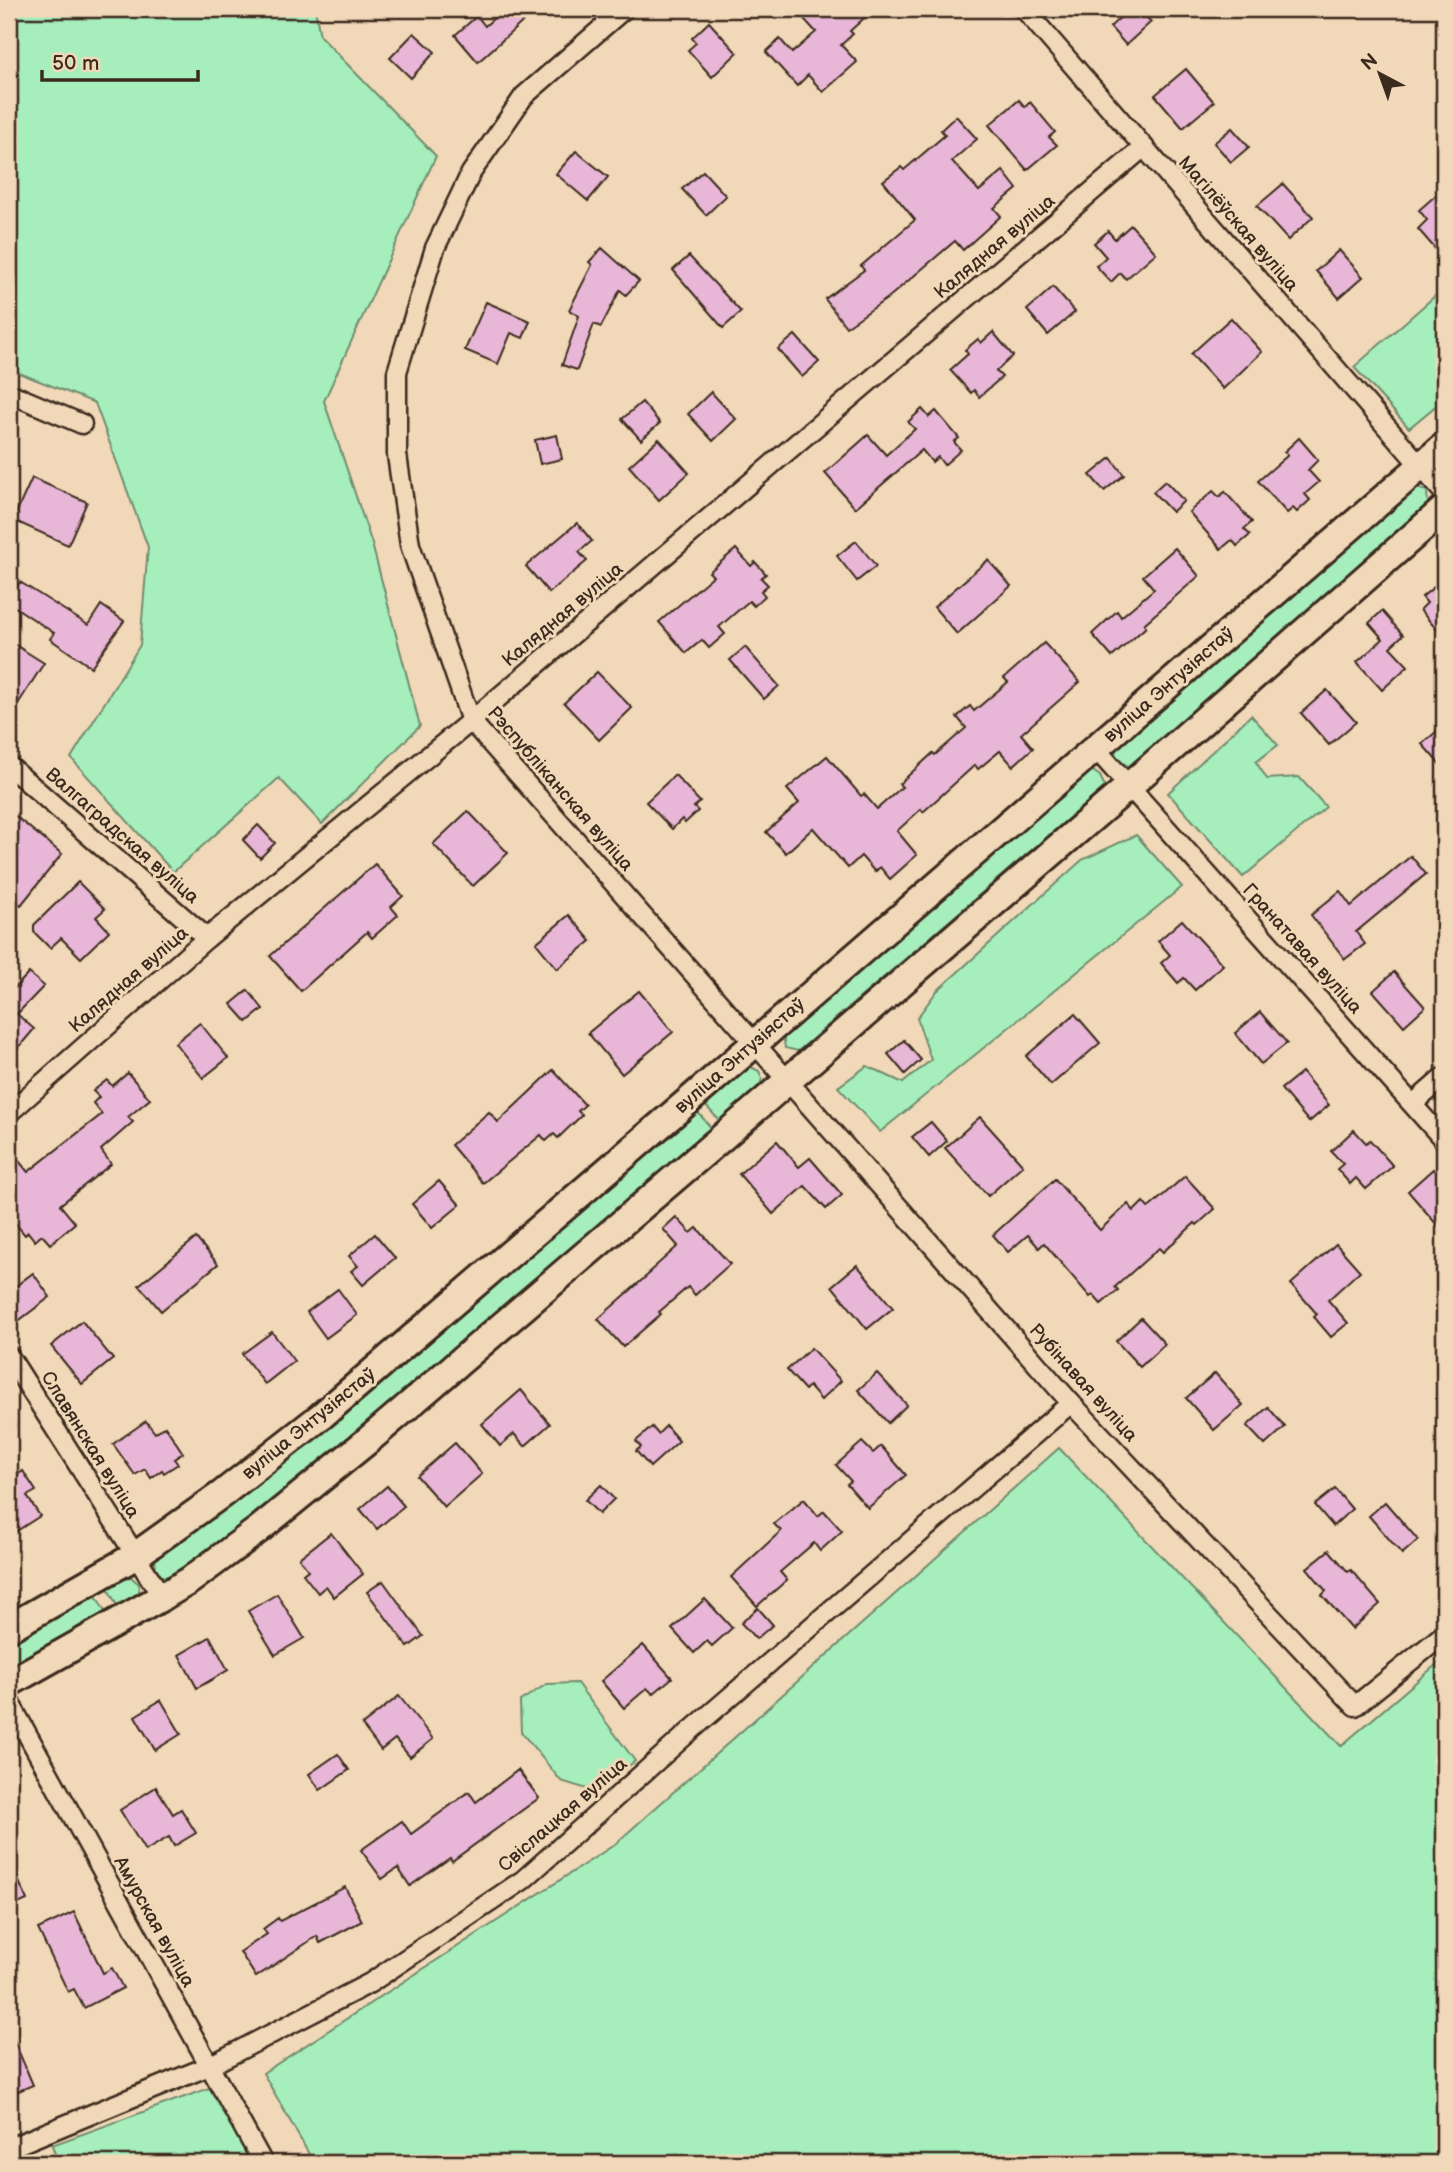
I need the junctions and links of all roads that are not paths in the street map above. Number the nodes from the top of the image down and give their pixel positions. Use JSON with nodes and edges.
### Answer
{"nodes":[{"id":1,"x":624,"y":9,"type":"edge"},
{"id":2,"x":1024,"y":9,"type":"edge"},
{"id":3,"x":1144,"y":147,"type":"junction"},
{"id":4,"x":9,"y":393,"type":"edge"},
{"id":5,"x":82,"y":424,"type":"dead end"},
{"id":6,"x":1444,"y":446,"type":"edge"},
{"id":7,"x":1421,"y":466,"type":"junction"},
{"id":8,"x":1444,"y":493,"type":"edge"},
{"id":9,"x":1444,"y":509,"type":"edge"},
{"id":10,"x":471,"y":721,"type":"junction"},
{"id":11,"x":1095,"y":748,"type":"junction"},
{"id":12,"x":9,"y":766,"type":"edge"},
{"id":13,"x":1128,"y":787,"type":"junction"},
{"id":14,"x":208,"y":939,"type":"junction"},
{"id":15,"x":755,"y":1044,"type":"junction"},
{"id":16,"x":1444,"y":1077,"type":"edge"},
{"id":17,"x":787,"y":1081,"type":"junction"},
{"id":18,"x":1412,"y":1104,"type":"junction"},
{"id":19,"x":9,"y":1113,"type":"edge"},
{"id":20,"x":1444,"y":1140,"type":"edge"},
{"id":21,"x":9,"y":1356,"type":"edge"},
{"id":22,"x":1071,"y":1403,"type":"junction"},
{"id":23,"x":135,"y":1556,"type":"junction"},
{"id":24,"x":162,"y":1597,"type":"junction"},
{"id":25,"x":9,"y":1628,"type":"edge"},
{"id":26,"x":1444,"y":1634,"type":"edge"},
{"id":27,"x":9,"y":1683,"type":"edge"},
{"id":28,"x":9,"y":1701,"type":"edge"},
{"id":29,"x":209,"y":2066,"type":"junction"},
{"id":30,"x":9,"y":2148,"type":"edge"},
{"id":31,"x":263,"y":2163,"type":"edge"}],
"edges":[{"from":1,"to":10,"type":"street","name":"Рэспубліканская вуліца"},
{"from":2,"to":3,"type":"street","name":"Магілёўская вуліца"},
{"from":3,"to":7,"type":"street","name":"Магілёўская вуліца"},
{"from":3,"to":10,"type":"street","name":"Калядная вуліца"},
{"from":4,"to":5,"type":"street"},
{"from":6,"to":7,"type":"street","name":"вуліца Энтузіястаў"},
{"from":7,"to":8,"type":"street","name":"Магілёўская вуліца"},
{"from":7,"to":11,"type":"street","name":"вуліца Энтузіястаў"},
{"from":9,"to":13,"type":"street"},
{"from":10,"to":14,"type":"street","name":"Калядная вуліца"},
{"from":10,"to":15,"type":"street","name":"Рэспубліканская вуліца"},
{"from":11,"to":13,"type":"street","name":"Гранатавая вуліца"},
{"from":11,"to":15,"type":"street","name":"вуліца Энтузіястаў"},
{"from":12,"to":14,"type":"street","name":"Валгаградская вуліца"},
{"from":13,"to":17,"type":"street"},
{"from":13,"to":18,"type":"street","name":"Гранатавая вуліца"},
{"from":14,"to":19,"type":"street","name":"Калядная вуліца"},
{"from":15,"to":17,"type":"street","name":"Рэспубліканская вуліца"},
{"from":15,"to":23,"type":"street","name":"вуліца Энтузіястаў"},
{"from":16,"to":18,"type":"street"},
{"from":17,"to":22,"type":"street","name":"Рубінавая вуліца"},
{"from":17,"to":24,"type":"street"},
{"from":18,"to":20,"type":"street","name":"Гранатавая вуліца"},
{"from":21,"to":23,"type":"street","name":"Славянская вуліца"},
{"from":22,"to":26,"type":"street","name":"Рубінавая вуліца"},
{"from":22,"to":29,"type":"street","name":"Свіслацкая вуліца"},
{"from":23,"to":24,"type":"street","name":"Славянская вуліца"},
{"from":23,"to":25,"type":"street","name":"вуліца Энтузіястаў"},
{"from":24,"to":27,"type":"street"},
{"from":28,"to":29,"type":"street","name":"Амурская вуліца"},
{"from":29,"to":30,"type":"street","name":"Свіслацкая вуліца"},
{"from":29,"to":31,"type":"street","name":"Амурская вуліца"}]}
